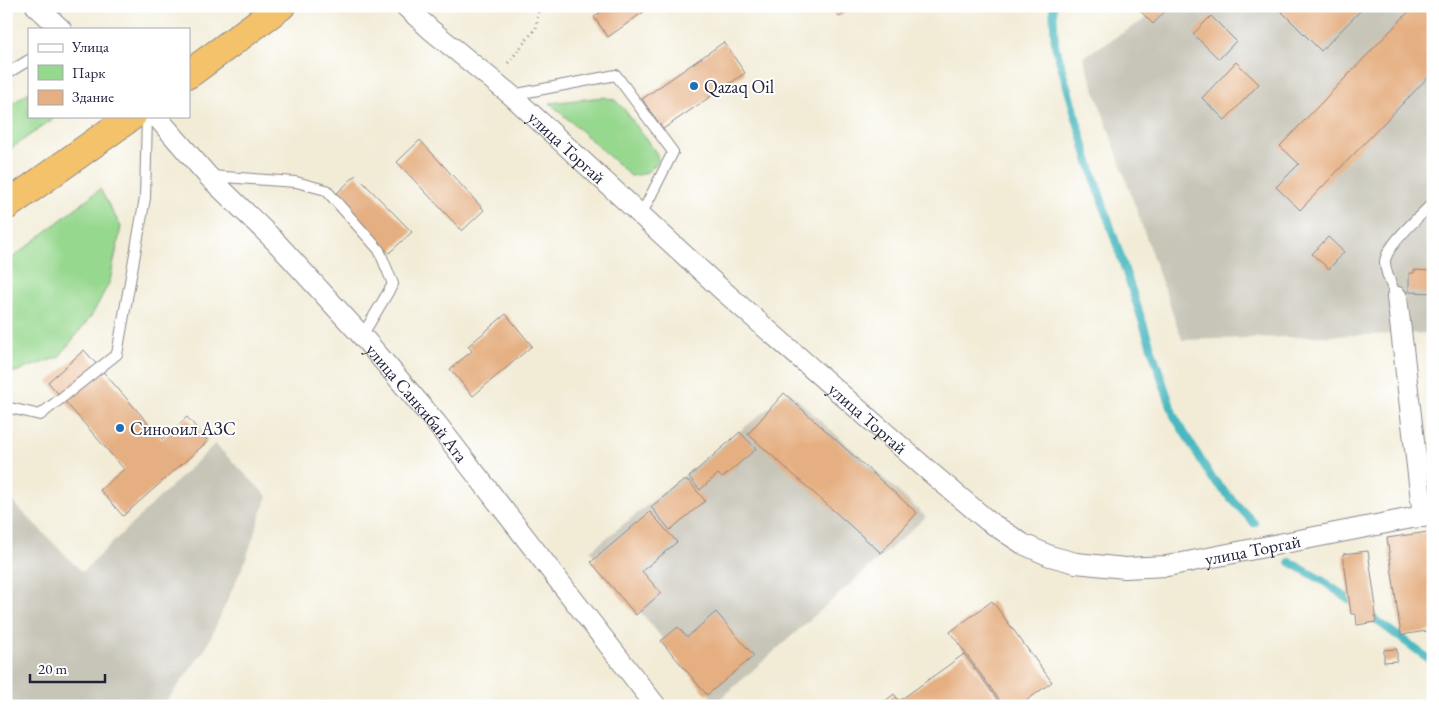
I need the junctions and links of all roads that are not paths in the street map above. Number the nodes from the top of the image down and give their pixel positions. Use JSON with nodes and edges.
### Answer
{"nodes":[{"id":1,"x":36,"y":6,"type":"edge"},
{"id":2,"x":281,"y":6,"type":"edge"},
{"id":3,"x":406,"y":6,"type":"edge"},
{"id":4,"x":60,"y":28,"type":"edge"},
{"id":5,"x":28,"y":61,"type":"edge"},
{"id":6,"x":190,"y":73,"type":"edge"},
{"id":7,"x":6,"y":74,"type":"edge"},
{"id":8,"x":511,"y":96,"type":"junction"},
{"id":9,"x":129,"y":118,"type":"edge"},
{"id":10,"x":147,"y":118,"type":"edge"},
{"id":11,"x":158,"y":118,"type":"edge"},
{"id":12,"x":208,"y":176,"type":"junction"},
{"id":13,"x":1433,"y":203,"type":"edge"},
{"id":14,"x":6,"y":206,"type":"edge"},
{"id":15,"x":641,"y":215,"type":"junction"},
{"id":16,"x":1397,"y":297,"type":"joint"},
{"id":17,"x":362,"y":336,"type":"junction"},
{"id":18,"x":6,"y":407,"type":"edge"},
{"id":19,"x":1428,"y":516,"type":"edge"},
{"id":20,"x":656,"y":706,"type":"edge"}],
"edges":[{"from":1,"to":4,"type":"street"},
{"from":2,"to":6,"type":"highway"},
{"from":3,"to":8,"type":"street","name":"улица Торгай"},
{"from":5,"to":7,"type":"lane"},
{"from":8,"to":15,"type":"street","name":"улица Торгай"},
{"from":8,"to":15,"type":"lane"},
{"from":9,"to":14,"type":"highway"},
{"from":10,"to":18,"type":"lane"},
{"from":11,"to":12,"type":"street","name":"улица Санкибай Ата"},
{"from":12,"to":17,"type":"street","name":"улица Санкибай Ата"},
{"from":12,"to":17,"type":"lane"},
{"from":13,"to":16,"type":"lane"},
{"from":15,"to":19,"type":"street","name":"улица Торгай"},
{"from":16,"to":19,"type":"street"},
{"from":17,"to":20,"type":"street","name":"улица Санкибай Ата"}]}
